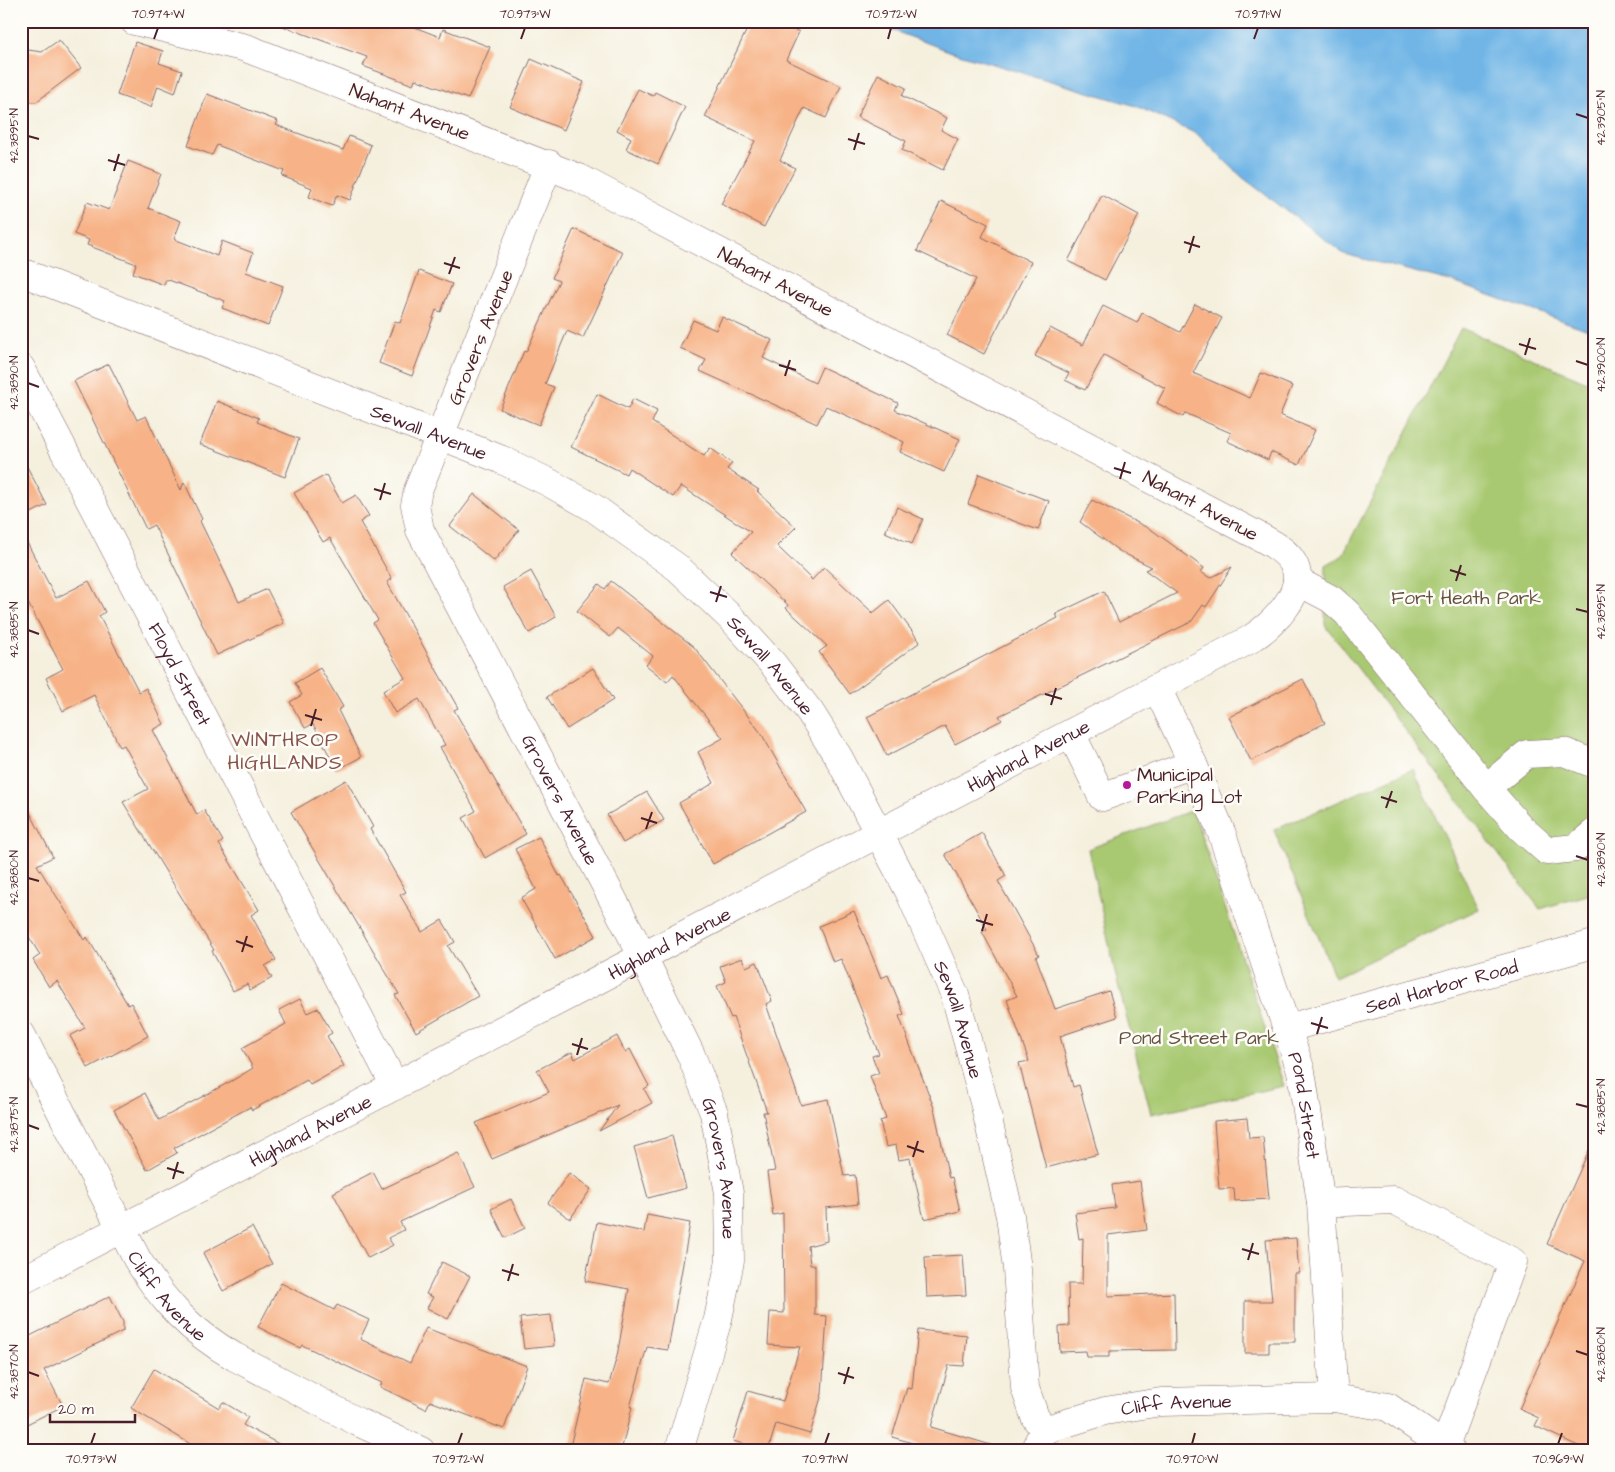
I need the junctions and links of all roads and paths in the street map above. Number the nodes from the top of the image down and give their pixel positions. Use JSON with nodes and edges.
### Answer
{"nodes":[{"id":1,"x":134,"y":21,"type":"edge"},
{"id":2,"x":549,"y":164,"type":"junction"},
{"id":3,"x":21,"y":272,"type":"edge"},
{"id":4,"x":21,"y":368,"type":"edge"},
{"id":5,"x":440,"y":436,"type":"junction"},
{"id":6,"x":1297,"y":581,"type":"junction"},
{"id":7,"x":1157,"y":688,"type":"junction"},
{"id":8,"x":1070,"y":734,"type":"junction"},
{"id":9,"x":1193,"y":764,"type":"junction"},
{"id":10,"x":1594,"y":764,"type":"edge"},
{"id":11,"x":1486,"y":788,"type":"junction"},
{"id":12,"x":1594,"y":833,"type":"edge"},
{"id":13,"x":879,"y":834,"type":"junction"},
{"id":14,"x":1594,"y":944,"type":"edge"},
{"id":15,"x":642,"y":957,"type":"junction"},
{"id":16,"x":1288,"y":1028,"type":"junction"},
{"id":17,"x":21,"y":1034,"type":"edge"},
{"id":18,"x":395,"y":1086,"type":"junction"},
{"id":19,"x":1321,"y":1203,"type":"junction"},
{"id":20,"x":122,"y":1229,"type":"junction"},
{"id":21,"x":21,"y":1281,"type":"edge"},
{"id":22,"x":1334,"y":1398,"type":"junction"},
{"id":23,"x":1039,"y":1441,"type":"edge"},
{"id":24,"x":1448,"y":1448,"type":"edge"},
{"id":25,"x":421,"y":1451,"type":"edge"},
{"id":26,"x":679,"y":1451,"type":"edge"}],
"edges":[{"from":1,"to":2,"type":"street","name":"Nahant Avenue"},
{"from":2,"to":5,"type":"street","name":"Grovers Avenue"},
{"from":2,"to":6,"type":"street","name":"Nahant Avenue"},
{"from":3,"to":5,"type":"street","name":"Sewall Avenue"},
{"from":4,"to":18,"type":"street","name":"Floyd Street"},
{"from":5,"to":13,"type":"street","name":"Sewall Avenue"},
{"from":5,"to":15,"type":"street","name":"Grovers Avenue"},
{"from":6,"to":7,"type":"street","name":"Highland Avenue"},
{"from":6,"to":11,"type":"street"},
{"from":7,"to":8,"type":"street","name":"Highland Avenue"},
{"from":7,"to":9,"type":"street","name":"Pond Street"},
{"from":8,"to":9,"type":"street"},
{"from":8,"to":13,"type":"street","name":"Highland Avenue"},
{"from":9,"to":16,"type":"street","name":"Pond Street"},
{"from":10,"to":11,"type":"street"},
{"from":11,"to":12,"type":"street"},
{"from":13,"to":15,"type":"street","name":"Highland Avenue"},
{"from":13,"to":23,"type":"street","name":"Sewall Avenue"},
{"from":14,"to":16,"type":"street","name":"Seal Harbor Road"},
{"from":15,"to":18,"type":"street","name":"Highland Avenue"},
{"from":15,"to":26,"type":"street","name":"Grovers Avenue"},
{"from":16,"to":19,"type":"street","name":"Pond Street"},
{"from":17,"to":20,"type":"street","name":"Cliff Avenue"},
{"from":18,"to":20,"type":"street","name":"Highland Avenue"},
{"from":19,"to":22,"type":"street","name":"Pond Street"},
{"from":19,"to":24,"type":"street"},
{"from":20,"to":21,"type":"street","name":"Highland Avenue"},
{"from":20,"to":25,"type":"street","name":"Cliff Avenue"},
{"from":22,"to":23,"type":"street","name":"Cliff Avenue"},
{"from":22,"to":24,"type":"street"}]}
